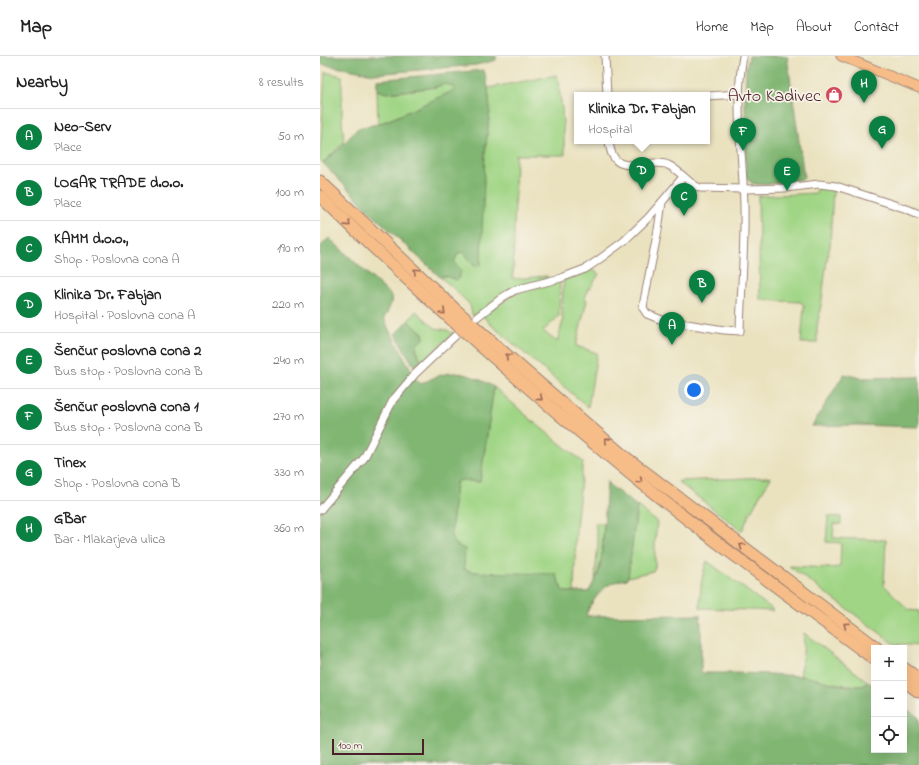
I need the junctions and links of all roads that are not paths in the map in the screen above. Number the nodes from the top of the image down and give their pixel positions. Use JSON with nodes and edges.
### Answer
{"nodes":[{"id":1,"x":605,"y":56,"type":"edge"},
{"id":2,"x":743,"y":56,"type":"edge"},
{"id":3,"x":842,"y":56,"type":"edge"},
{"id":4,"x":919,"y":88,"type":"edge"},
{"id":5,"x":607,"y":92,"type":"edge"},
{"id":6,"x":739,"y":94,"type":"junction"},
{"id":7,"x":710,"y":96,"type":"edge"},
{"id":8,"x":609,"y":144,"type":"edge"},
{"id":9,"x":683,"y":176,"type":"junction"},
{"id":10,"x":320,"y":181,"type":"edge"},
{"id":11,"x":743,"y":189,"type":"junction"},
{"id":12,"x":320,"y":196,"type":"edge"},
{"id":13,"x":662,"y":202,"type":"junction"},
{"id":14,"x":919,"y":214,"type":"edge"},
{"id":15,"x":477,"y":317,"type":"dead end"},
{"id":16,"x":455,"y":336,"type":"dead end"},
{"id":17,"x":320,"y":510,"type":"edge"},
{"id":18,"x":873,"y":645,"type":"edge"},
{"id":19,"x":871,"y":658,"type":"edge"},
{"id":20,"x":907,"y":670,"type":"edge"},
{"id":21,"x":919,"y":678,"type":"edge"},
{"id":22,"x":907,"y":683,"type":"edge"},
{"id":23,"x":919,"y":692,"type":"edge"}],
"edges":[{"from":1,"to":5,"type":"street"},
{"from":2,"to":6,"type":"street"},
{"from":3,"to":4,"type":"main road"},
{"from":6,"to":7,"type":"street"},
{"from":6,"to":11,"type":"street"},
{"from":8,"to":9,"type":"street"},
{"from":9,"to":11,"type":"street"},
{"from":9,"to":13,"type":"street"},
{"from":18,"to":10,"type":"highway","one_way":true},
{"from":11,"to":13,"type":"street"},
{"from":11,"to":14,"type":"street"},
{"from":12,"to":19,"type":"highway","one_way":true},
{"from":13,"to":15,"type":"street"},
{"from":16,"to":17,"type":"street"},
{"from":20,"to":21,"type":"highway"},
{"from":22,"to":23,"type":"highway"}]}
